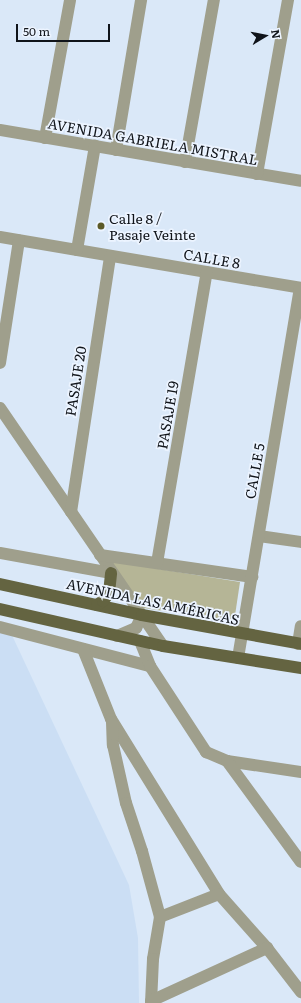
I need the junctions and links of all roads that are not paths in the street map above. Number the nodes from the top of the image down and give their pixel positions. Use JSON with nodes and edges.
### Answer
{"nodes":[{"id":1,"x":70,"y":0,"type":"edge"},
{"id":2,"x":141,"y":0,"type":"edge"},
{"id":3,"x":214,"y":0,"type":"edge"},
{"id":4,"x":288,"y":0,"type":"edge"},
{"id":5,"x":0,"y":130,"type":"edge"},
{"id":6,"x":45,"y":138,"type":"junction"},
{"id":7,"x":96,"y":146,"type":"junction"},
{"id":8,"x":116,"y":150,"type":"junction"},
{"id":9,"x":185,"y":162,"type":"junction"},
{"id":10,"x":257,"y":174,"type":"junction"},
{"id":11,"x":301,"y":181,"type":"edge"},
{"id":12,"x":0,"y":237,"type":"edge"},
{"id":13,"x":19,"y":240,"type":"junction"},
{"id":14,"x":77,"y":250,"type":"junction"},
{"id":15,"x":110,"y":256,"type":"junction"},
{"id":16,"x":206,"y":272,"type":"junction"},
{"id":17,"x":301,"y":288,"type":"edge"},
{"id":18,"x":0,"y":363,"type":"edge"},
{"id":19,"x":0,"y":408,"type":"edge"},
{"id":20,"x":71,"y":512,"type":"junction"},
{"id":21,"x":259,"y":536,"type":"junction"},
{"id":22,"x":301,"y":542,"type":"edge"},
{"id":23,"x":0,"y":553,"type":"edge"},
{"id":24,"x":100,"y":555,"type":"junction"},
{"id":25,"x":157,"y":563,"type":"junction"},
{"id":26,"x":111,"y":573,"type":"junction"},
{"id":27,"x":252,"y":577,"type":"junction"},
{"id":28,"x":0,"y":584,"type":"edge"},
{"id":29,"x":97,"y":606,"type":"junction"},
{"id":30,"x":0,"y":609,"type":"edge"},
{"id":31,"x":142,"y":615,"type":"junction"},
{"id":32,"x":301,"y":626,"type":"edge"},
{"id":33,"x":0,"y":627,"type":"edge"},
{"id":34,"x":242,"y":634,"type":"junction"},
{"id":35,"x":117,"y":636,"type":"junction"},
{"id":36,"x":140,"y":641,"type":"junction"},
{"id":37,"x":300,"y":644,"type":"edge"},
{"id":38,"x":163,"y":646,"type":"junction"},
{"id":39,"x":83,"y":650,"type":"junction"},
{"id":40,"x":238,"y":658,"type":"junction"},
{"id":41,"x":150,"y":666,"type":"junction"},
{"id":42,"x":301,"y":668,"type":"edge"},
{"id":43,"x":111,"y":719,"type":"junction"},
{"id":44,"x":227,"y":761,"type":"junction"},
{"id":45,"x":301,"y":772,"type":"edge"},
{"id":46,"x":301,"y":862,"type":"edge"},
{"id":47,"x":219,"y":894,"type":"junction"},
{"id":48,"x":160,"y":917,"type":"junction"},
{"id":49,"x":267,"y":948,"type":"junction"},
{"id":50,"x":301,"y":992,"type":"edge"},
{"id":51,"x":151,"y":1002,"type":"edge"}],
"edges":[{"from":1,"to":6,"type":"street"},
{"from":2,"to":8,"type":"street"},
{"from":3,"to":9,"type":"street"},
{"from":4,"to":10,"type":"street"},
{"from":5,"to":6,"type":"street","name":"AVENIDA GABRIELA MISTRAL"},
{"from":6,"to":7,"type":"street","name":"AVENIDA GABRIELA MISTRAL"},
{"from":7,"to":8,"type":"street","name":"AVENIDA GABRIELA MISTRAL"},
{"from":7,"to":14,"type":"street"},
{"from":8,"to":9,"type":"street","name":"AVENIDA GABRIELA MISTRAL"},
{"from":9,"to":10,"type":"street","name":"AVENIDA GABRIELA MISTRAL"},
{"from":10,"to":11,"type":"street","name":"AVENIDA GABRIELA MISTRAL"},
{"from":12,"to":13,"type":"street","name":"CALLE 8"},
{"from":13,"to":14,"type":"street","name":"CALLE 8"},
{"from":13,"to":18,"type":"street"},
{"from":14,"to":15,"type":"street","name":"CALLE 8"},
{"from":15,"to":16,"type":"street","name":"CALLE 8"},
{"from":15,"to":20,"type":"street","name":"PASAJE 20"},
{"from":16,"to":17,"type":"street","name":"CALLE 8"},
{"from":16,"to":25,"type":"street","name":"PASAJE 19"},
{"from":17,"to":21,"type":"street","name":"CALLE 5"},
{"from":19,"to":20,"type":"street"},
{"from":20,"to":24,"type":"street"},
{"from":21,"to":22,"type":"street"},
{"from":21,"to":27,"type":"street","name":"CALLE 5"},
{"from":23,"to":26,"type":"street","name":"AVENIDA LAS AMÉRICAS"},
{"from":24,"to":25,"type":"street"},
{"from":24,"to":26,"type":"street"},
{"from":25,"to":27,"type":"street"},
{"from":26,"to":29,"type":"main road"},
{"from":26,"to":31,"type":"street"},
{"from":27,"to":34,"type":"street","name":"CALLE 5"},
{"from":28,"to":29,"type":"main road","name":"AVENIDA LAS AMÉRICAS"},
{"from":29,"to":31,"type":"main road","name":"AVENIDA LAS AMÉRICAS"},
{"from":30,"to":35,"type":"main road"},
{"from":31,"to":34,"type":"main road","name":"AVENIDA LAS AMÉRICAS"},
{"from":31,"to":35,"type":"street"},
{"from":31,"to":38,"type":"street"},
{"from":32,"to":37,"type":"street"},
{"from":33,"to":39,"type":"street"},
{"from":34,"to":37,"type":"main road","name":"AVENIDA LAS AMÉRICAS"},
{"from":34,"to":40,"type":"street","name":"CALLE 5"},
{"from":35,"to":36,"type":"main road"},
{"from":36,"to":38,"type":"main road"},
{"from":36,"to":41,"type":"street"},
{"from":38,"to":40,"type":"main road"},
{"from":39,"to":41,"type":"street"},
{"from":39,"to":43,"type":"street"},
{"from":40,"to":42,"type":"main road"},
{"from":41,"to":44,"type":"street"},
{"from":43,"to":47,"type":"street"},
{"from":43,"to":48,"type":"street"},
{"from":44,"to":45,"type":"street"},
{"from":44,"to":46,"type":"street"},
{"from":47,"to":48,"type":"street"},
{"from":47,"to":49,"type":"street"},
{"from":48,"to":51,"type":"street"},
{"from":49,"to":50,"type":"street"},
{"from":49,"to":51,"type":"street"}]}
